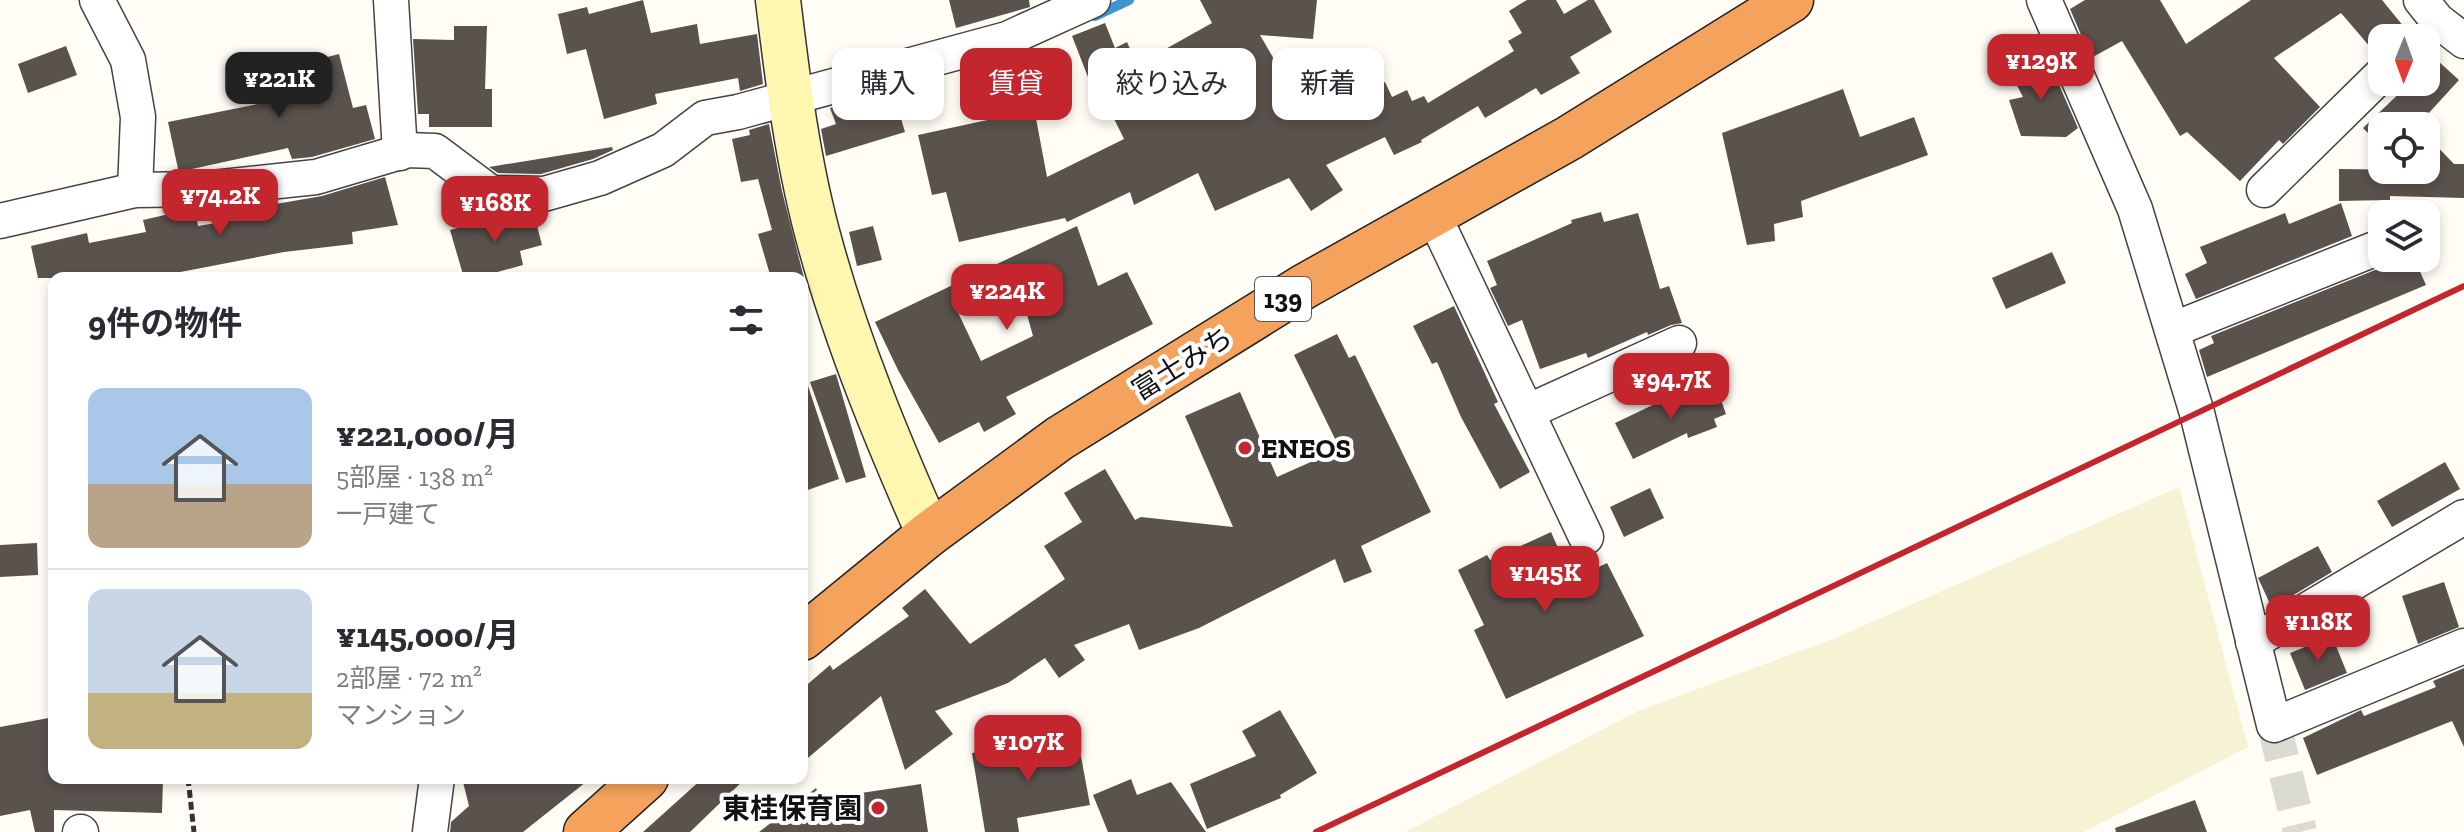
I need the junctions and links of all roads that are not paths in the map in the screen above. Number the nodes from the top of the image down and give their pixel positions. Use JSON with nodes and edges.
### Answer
{"nodes":[{"id":1,"x":97,"y":0,"type":"edge"},
{"id":2,"x":391,"y":0,"type":"edge"},
{"id":3,"x":778,"y":0,"type":"edge"},
{"id":4,"x":1093,"y":0,"type":"edge"},
{"id":5,"x":1791,"y":0,"type":"edge"},
{"id":6,"x":2044,"y":0,"type":"edge"},
{"id":7,"x":2426,"y":19,"type":"edge"},
{"id":8,"x":2464,"y":41,"type":"edge"},
{"id":9,"x":2368,"y":88,"type":"edge"},
{"id":10,"x":789,"y":98,"type":"junction"},
{"id":11,"x":400,"y":153,"type":"junction"},
{"id":12,"x":135,"y":190,"type":"junction"},
{"id":13,"x":2264,"y":190,"type":"dead end"},
{"id":14,"x":1433,"y":214,"type":"junction"},
{"id":15,"x":0,"y":221,"type":"edge"},
{"id":16,"x":2368,"y":252,"type":"edge"},
{"id":17,"x":2172,"y":330,"type":"junction"},
{"id":18,"x":1679,"y":343,"type":"dead end"},
{"id":19,"x":1527,"y":412,"type":"junction"},
{"id":20,"x":2464,"y":517,"type":"edge"},
{"id":21,"x":929,"y":534,"type":"junction"},
{"id":22,"x":1586,"y":537,"type":"dead end"},
{"id":23,"x":808,"y":633,"type":"edge"},
{"id":24,"x":2253,"y":642,"type":"junction"},
{"id":25,"x":2464,"y":646,"type":"edge"},
{"id":26,"x":436,"y":784,"type":"edge"},
{"id":27,"x":639,"y":784,"type":"edge"},
{"id":28,"x":430,"y":832,"type":"edge"},
{"id":29,"x":586,"y":832,"type":"edge"}],
"edges":[{"from":1,"to":12,"type":"street"},
{"from":2,"to":11,"type":"street"},
{"from":3,"to":10,"type":"main road"},
{"from":4,"to":10,"type":"street"},
{"from":5,"to":14,"type":"highway","name":"富士みち","number":"139"},
{"from":6,"to":17,"type":"street"},
{"from":7,"to":8,"type":"street"},
{"from":9,"to":13,"type":"street"},
{"from":10,"to":11,"type":"street"},
{"from":10,"to":21,"type":"main road"},
{"from":11,"to":12,"type":"street"},
{"from":12,"to":15,"type":"street"},
{"from":14,"to":19,"type":"street"},
{"from":14,"to":21,"type":"highway","name":"富士みち","number":"139"},
{"from":16,"to":17,"type":"street"},
{"from":17,"to":24,"type":"street"},
{"from":18,"to":19,"type":"street"},
{"from":19,"to":22,"type":"street"},
{"from":20,"to":24,"type":"street"},
{"from":21,"to":23,"type":"highway","name":"富士みち","number":"139"},
{"from":24,"to":25,"type":"street"},
{"from":26,"to":28,"type":"street"},
{"from":27,"to":29,"type":"highway"}]}
